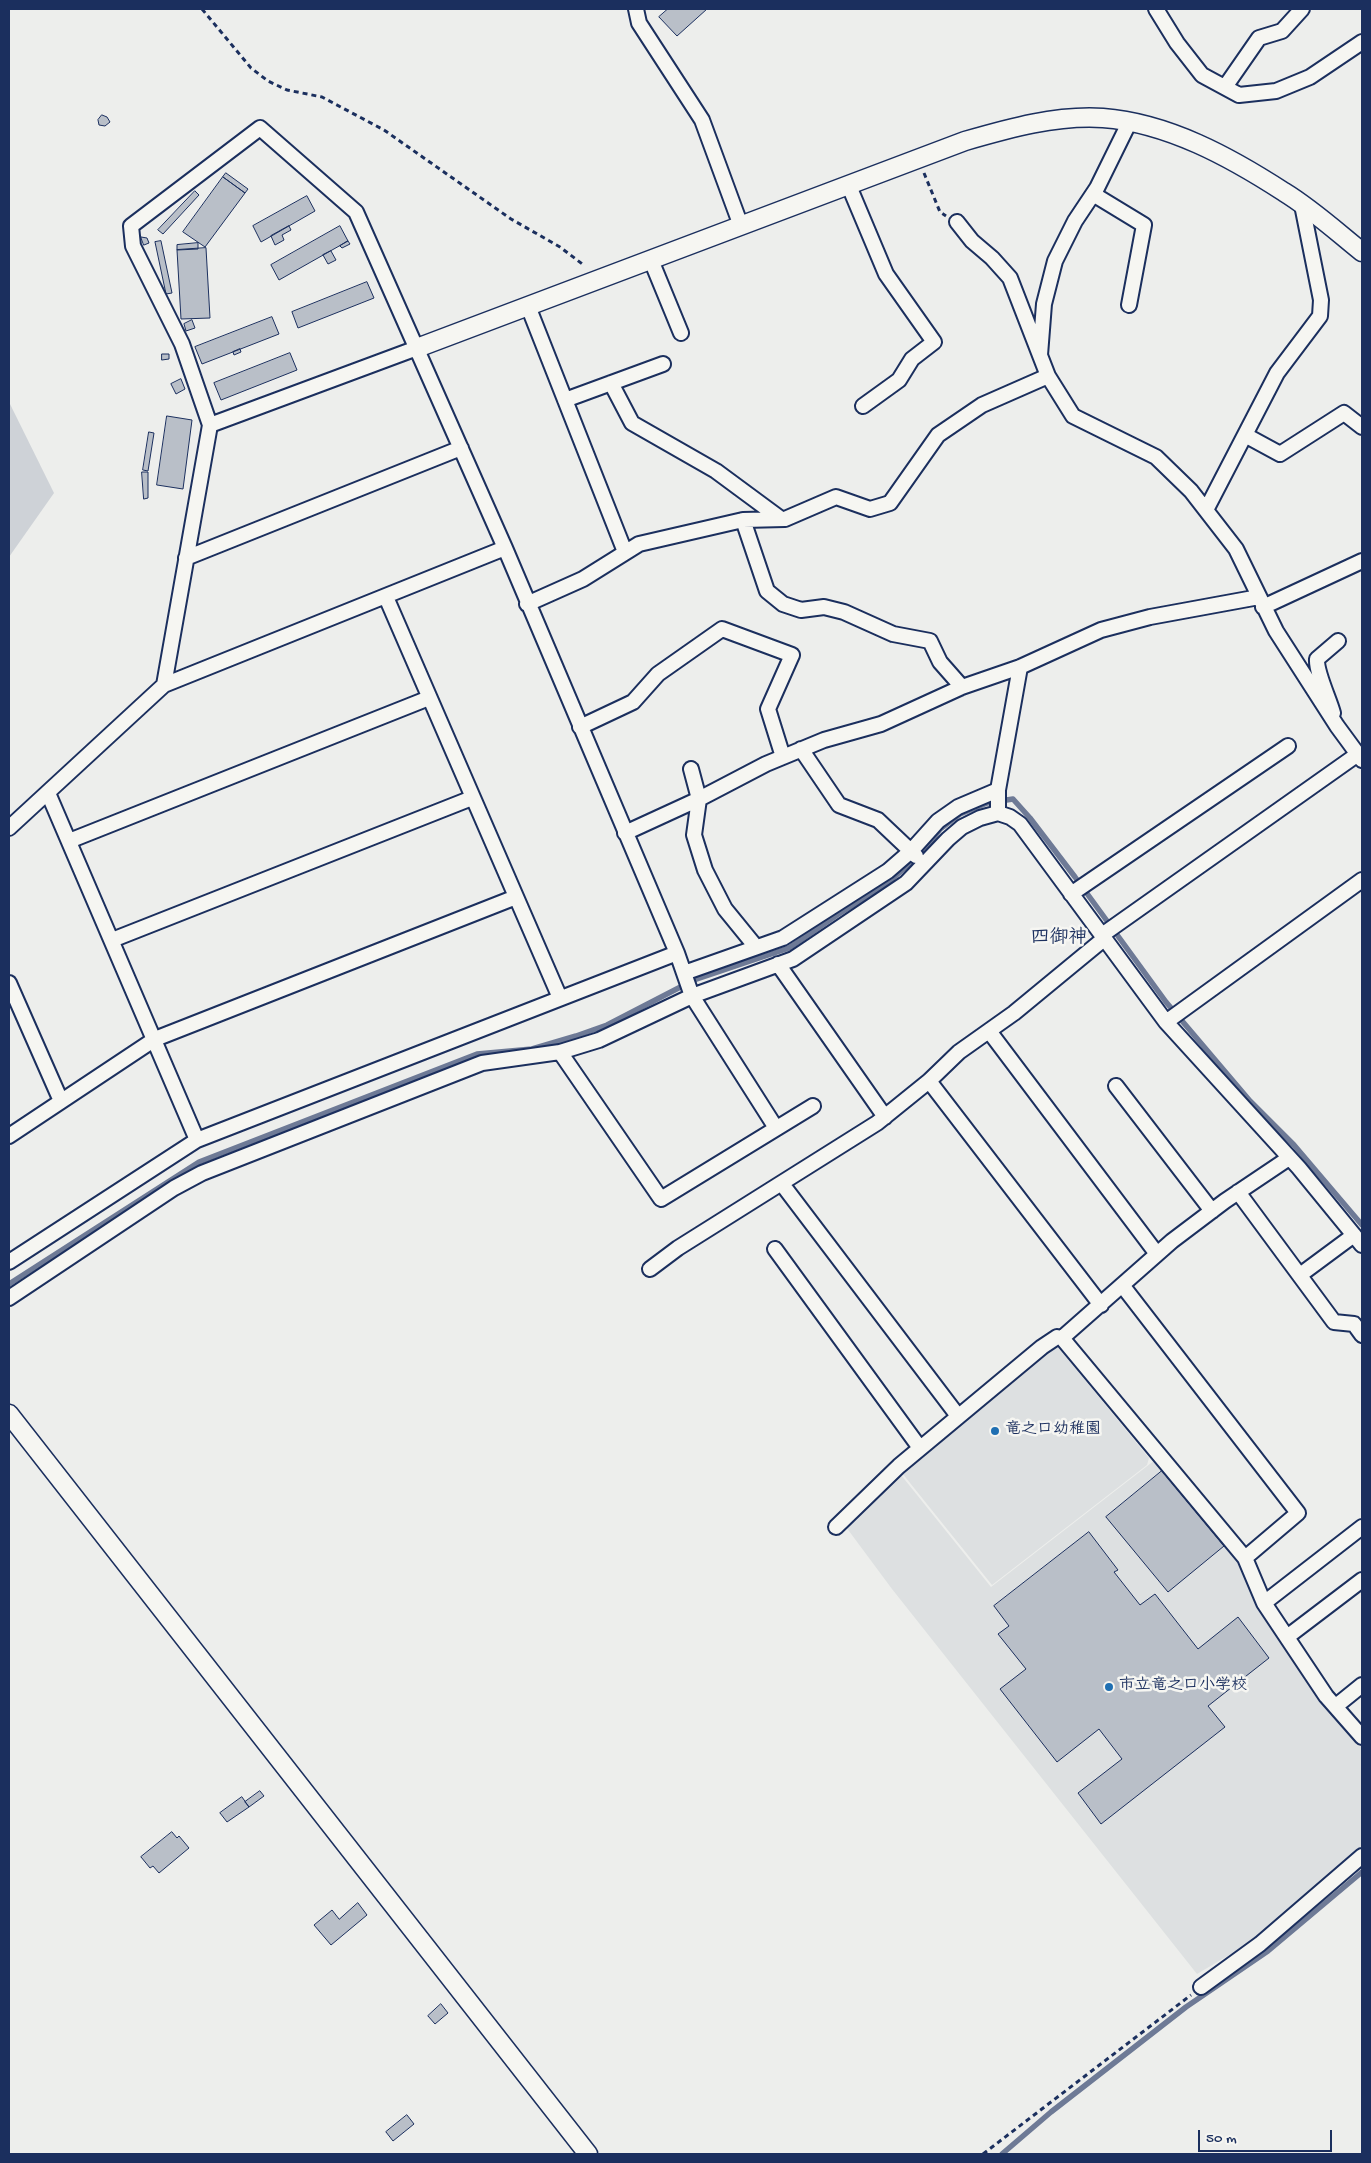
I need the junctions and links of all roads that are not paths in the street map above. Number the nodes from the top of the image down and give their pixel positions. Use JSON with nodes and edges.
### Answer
{"nodes":[{"id":1,"x":636,"y":9,"type":"edge"},
{"id":2,"x":1156,"y":9,"type":"edge"},
{"id":3,"x":1302,"y":9,"type":"edge"},
{"id":4,"x":1362,"y":42,"type":"edge"},
{"id":5,"x":1225,"y":87,"type":"junction"},
{"id":6,"x":1129,"y":123,"type":"junction"},
{"id":7,"x":849,"y":186,"type":"junction"},
{"id":8,"x":1093,"y":194,"type":"junction"},
{"id":9,"x":1302,"y":205,"type":"junction"},
{"id":10,"x":957,"y":222,"type":"road end"},
{"id":11,"x":741,"y":226,"type":"junction"},
{"id":12,"x":1362,"y":252,"type":"edge"},
{"id":13,"x":651,"y":260,"type":"junction"},
{"id":14,"x":1129,"y":305,"type":"dead end"},
{"id":15,"x":528,"y":306,"type":"junction"},
{"id":16,"x":681,"y":333,"type":"dead end"},
{"id":17,"x":417,"y":348,"type":"junction"},
{"id":18,"x":1040,"y":355,"type":"junction"},
{"id":19,"x":663,"y":364,"type":"dead end"},
{"id":20,"x":1048,"y":376,"type":"junction"},
{"id":21,"x":612,"y":383,"type":"junction"},
{"id":22,"x":565,"y":400,"type":"junction"},
{"id":23,"x":863,"y":406,"type":"dead end"},
{"id":24,"x":210,"y":425,"type":"junction"},
{"id":25,"x":1362,"y":427,"type":"edge"},
{"id":26,"x":1245,"y":435,"type":"junction"},
{"id":27,"x":461,"y":448,"type":"junction"},
{"id":28,"x":1206,"y":510,"type":"junction"},
{"id":29,"x":780,"y":519,"type":"junction"},
{"id":30,"x":743,"y":520,"type":"junction"},
{"id":31,"x":505,"y":548,"type":"junction"},
{"id":32,"x":625,"y":552,"type":"junction"},
{"id":33,"x":186,"y":558,"type":"junction"},
{"id":34,"x":1362,"y":561,"type":"edge"},
{"id":35,"x":386,"y":597,"type":"junction"},
{"id":36,"x":1261,"y":602,"type":"junction"},
{"id":37,"x":527,"y":604,"type":"junction"},
{"id":38,"x":1338,"y":641,"type":"dead end"},
{"id":39,"x":1020,"y":667,"type":"junction"},
{"id":40,"x":164,"y":685,"type":"junction"},
{"id":41,"x":962,"y":688,"type":"junction"},
{"id":42,"x":429,"y":698,"type":"junction"},
{"id":43,"x":1337,"y":726,"type":"junction"},
{"id":44,"x":580,"y":727,"type":"junction"},
{"id":45,"x":1288,"y":746,"type":"dead end"},
{"id":46,"x":801,"y":749,"type":"junction"},
{"id":47,"x":783,"y":757,"type":"junction"},
{"id":48,"x":1360,"y":757,"type":"edge"},
{"id":49,"x":691,"y":769,"type":"dead end"},
{"id":50,"x":48,"y":793,"type":"junction"},
{"id":51,"x":472,"y":798,"type":"junction"},
{"id":52,"x":699,"y":800,"type":"junction"},
{"id":53,"x":998,"y":801,"type":"junction"},
{"id":54,"x":9,"y":828,"type":"edge"},
{"id":55,"x":625,"y":833,"type":"junction"},
{"id":56,"x":69,"y":841,"type":"junction"},
{"id":57,"x":918,"y":858,"type":"junction"},
{"id":58,"x":1362,"y":880,"type":"edge"},
{"id":59,"x":1080,"y":888,"type":"junction"},
{"id":60,"x":516,"y":897,"type":"junction"},
{"id":61,"x":1108,"y":932,"type":"junction"},
{"id":62,"x":112,"y":940,"type":"junction"},
{"id":63,"x":756,"y":947,"type":"junction"},
{"id":64,"x":677,"y":953,"type":"junction"},
{"id":65,"x":778,"y":964,"type":"junction"},
{"id":66,"x":684,"y":973,"type":"junction"},
{"id":67,"x":9,"y":983,"type":"edge"},
{"id":68,"x":692,"y":996,"type":"junction"},
{"id":69,"x":560,"y":998,"type":"junction"},
{"id":70,"x":1173,"y":1017,"type":"junction"},
{"id":71,"x":989,"y":1031,"type":"junction"},
{"id":72,"x":155,"y":1039,"type":"junction"},
{"id":73,"x":560,"y":1052,"type":"junction"},
{"id":74,"x":930,"y":1081,"type":"junction"},
{"id":75,"x":1116,"y":1086,"type":"dead end"},
{"id":76,"x":61,"y":1101,"type":"junction"},
{"id":77,"x":813,"y":1106,"type":"dead end"},
{"id":78,"x":885,"y":1117,"type":"junction"},
{"id":79,"x":776,"y":1128,"type":"junction"},
{"id":80,"x":9,"y":1136,"type":"edge"},
{"id":81,"x":198,"y":1140,"type":"junction"},
{"id":82,"x":1289,"y":1158,"type":"junction"},
{"id":83,"x":782,"y":1184,"type":"junction"},
{"id":84,"x":1238,"y":1192,"type":"junction"},
{"id":85,"x":1212,"y":1211,"type":"junction"},
{"id":86,"x":1358,"y":1240,"type":"edge"},
{"id":87,"x":775,"y":1249,"type":"dead end"},
{"id":88,"x":1157,"y":1254,"type":"junction"},
{"id":89,"x":9,"y":1262,"type":"edge"},
{"id":90,"x":650,"y":1269,"type":"dead end"},
{"id":91,"x":1300,"y":1275,"type":"junction"},
{"id":92,"x":1122,"y":1285,"type":"junction"},
{"id":93,"x":9,"y":1298,"type":"edge"},
{"id":94,"x":1100,"y":1305,"type":"junction"},
{"id":95,"x":1362,"y":1336,"type":"edge"},
{"id":96,"x":1062,"y":1338,"type":"junction"},
{"id":97,"x":9,"y":1414,"type":"edge"},
{"id":98,"x":958,"y":1416,"type":"junction"},
{"id":99,"x":920,"y":1448,"type":"junction"},
{"id":100,"x":836,"y":1527,"type":"dead end"},
{"id":101,"x":1362,"y":1527,"type":"edge"},
{"id":102,"x":1245,"y":1558,"type":"junction"},
{"id":103,"x":1362,"y":1580,"type":"edge"},
{"id":104,"x":1264,"y":1603,"type":"junction"},
{"id":105,"x":1287,"y":1637,"type":"junction"},
{"id":106,"x":1362,"y":1685,"type":"edge"},
{"id":107,"x":1336,"y":1706,"type":"junction"},
{"id":108,"x":1362,"y":1737,"type":"edge"},
{"id":109,"x":1362,"y":1856,"type":"edge"},
{"id":110,"x":1202,"y":1987,"type":"road end"},
{"id":111,"x":588,"y":2154,"type":"edge"}],
"edges":[{"from":1,"to":11,"type":"street"},
{"from":2,"to":5,"type":"street"},
{"from":3,"to":5,"type":"street"},
{"from":4,"to":5,"type":"street"},
{"from":6,"to":7,"type":"street"},
{"from":6,"to":8,"type":"street"},
{"from":6,"to":9,"type":"street"},
{"from":7,"to":11,"type":"street"},
{"from":7,"to":23,"type":"street"},
{"from":8,"to":14,"type":"street"},
{"from":8,"to":18,"type":"street"},
{"from":9,"to":12,"type":"street"},
{"from":9,"to":26,"type":"street"},
{"from":10,"to":18,"type":"street"},
{"from":11,"to":13,"type":"street"},
{"from":13,"to":15,"type":"street"},
{"from":13,"to":16,"type":"street"},
{"from":15,"to":17,"type":"street"},
{"from":15,"to":22,"type":"street"},
{"from":17,"to":24,"type":"street"},
{"from":17,"to":24,"type":"street"},
{"from":17,"to":27,"type":"street"},
{"from":18,"to":20,"type":"street"},
{"from":19,"to":21,"type":"street"},
{"from":20,"to":28,"type":"street"},
{"from":20,"to":29,"type":"street"},
{"from":21,"to":22,"type":"street"},
{"from":21,"to":29,"type":"street"},
{"from":22,"to":32,"type":"street"},
{"from":24,"to":33,"type":"street"},
{"from":25,"to":26,"type":"street"},
{"from":26,"to":28,"type":"street"},
{"from":27,"to":31,"type":"street"},
{"from":27,"to":33,"type":"street"},
{"from":28,"to":36,"type":"street"},
{"from":29,"to":30,"type":"street"},
{"from":30,"to":32,"type":"street"},
{"from":30,"to":41,"type":"street"},
{"from":31,"to":35,"type":"street"},
{"from":31,"to":37,"type":"street"},
{"from":32,"to":37,"type":"street"},
{"from":33,"to":40,"type":"street"},
{"from":34,"to":36,"type":"street"},
{"from":35,"to":40,"type":"street"},
{"from":35,"to":42,"type":"street"},
{"from":36,"to":39,"type":"street"},
{"from":36,"to":43,"type":"street"},
{"from":37,"to":44,"type":"street"},
{"from":38,"to":43,"type":"street"},
{"from":39,"to":41,"type":"street"},
{"from":39,"to":53,"type":"street"},
{"from":40,"to":50,"type":"street"},
{"from":41,"to":46,"type":"street"},
{"from":42,"to":51,"type":"street"},
{"from":42,"to":56,"type":"street"},
{"from":43,"to":48,"type":"street"},
{"from":44,"to":47,"type":"street"},
{"from":44,"to":55,"type":"street"},
{"from":45,"to":59,"type":"street"},
{"from":46,"to":47,"type":"street"},
{"from":46,"to":57,"type":"street"},
{"from":47,"to":52,"type":"street"},
{"from":48,"to":61,"type":"street"},
{"from":49,"to":52,"type":"street"},
{"from":50,"to":54,"type":"street"},
{"from":50,"to":56,"type":"street"},
{"from":51,"to":60,"type":"street"},
{"from":51,"to":62,"type":"street"},
{"from":52,"to":55,"type":"street"},
{"from":52,"to":63,"type":"street"},
{"from":53,"to":57,"type":"street"},
{"from":53,"to":57,"type":"street"},
{"from":53,"to":59,"type":"street"},
{"from":55,"to":64,"type":"street"},
{"from":56,"to":62,"type":"street"},
{"from":57,"to":63,"type":"street"},
{"from":57,"to":65,"type":"street"},
{"from":58,"to":70,"type":"street"},
{"from":59,"to":61,"type":"street"},
{"from":60,"to":69,"type":"street"},
{"from":60,"to":72,"type":"street"},
{"from":61,"to":70,"type":"street"},
{"from":61,"to":71,"type":"street"},
{"from":62,"to":72,"type":"street"},
{"from":63,"to":66,"type":"street"},
{"from":64,"to":66,"type":"street"},
{"from":64,"to":69,"type":"street"},
{"from":65,"to":68,"type":"street"},
{"from":65,"to":78,"type":"street"},
{"from":66,"to":68,"type":"street"},
{"from":67,"to":76,"type":"street"},
{"from":68,"to":73,"type":"street"},
{"from":68,"to":79,"type":"street"},
{"from":69,"to":81,"type":"street"},
{"from":70,"to":82,"type":"street"},
{"from":71,"to":74,"type":"street"},
{"from":71,"to":88,"type":"street"},
{"from":72,"to":76,"type":"street"},
{"from":72,"to":81,"type":"street"},
{"from":73,"to":79,"type":"street"},
{"from":73,"to":93,"type":"street"},
{"from":74,"to":78,"type":"street"},
{"from":74,"to":94,"type":"street"},
{"from":75,"to":85,"type":"street"},
{"from":76,"to":80,"type":"street"},
{"from":77,"to":79,"type":"street"},
{"from":78,"to":83,"type":"street"},
{"from":81,"to":89,"type":"street"},
{"from":82,"to":84,"type":"street"},
{"from":82,"to":86,"type":"street"},
{"from":83,"to":90,"type":"street"},
{"from":83,"to":98,"type":"street"},
{"from":84,"to":85,"type":"street"},
{"from":84,"to":91,"type":"street"},
{"from":85,"to":88,"type":"street"},
{"from":86,"to":91,"type":"street"},
{"from":87,"to":99,"type":"street"},
{"from":88,"to":92,"type":"street"},
{"from":91,"to":95,"type":"street"},
{"from":92,"to":94,"type":"street"},
{"from":92,"to":102,"type":"street"},
{"from":94,"to":96,"type":"street"},
{"from":96,"to":98,"type":"street"},
{"from":96,"to":102,"type":"street"},
{"from":97,"to":111,"type":"street"},
{"from":98,"to":99,"type":"street"},
{"from":99,"to":100,"type":"street"},
{"from":101,"to":104,"type":"street"},
{"from":102,"to":104,"type":"street"},
{"from":103,"to":105,"type":"street"},
{"from":104,"to":105,"type":"street"},
{"from":105,"to":107,"type":"street"},
{"from":106,"to":107,"type":"street"},
{"from":107,"to":108,"type":"street"},
{"from":109,"to":110,"type":"street"}]}
